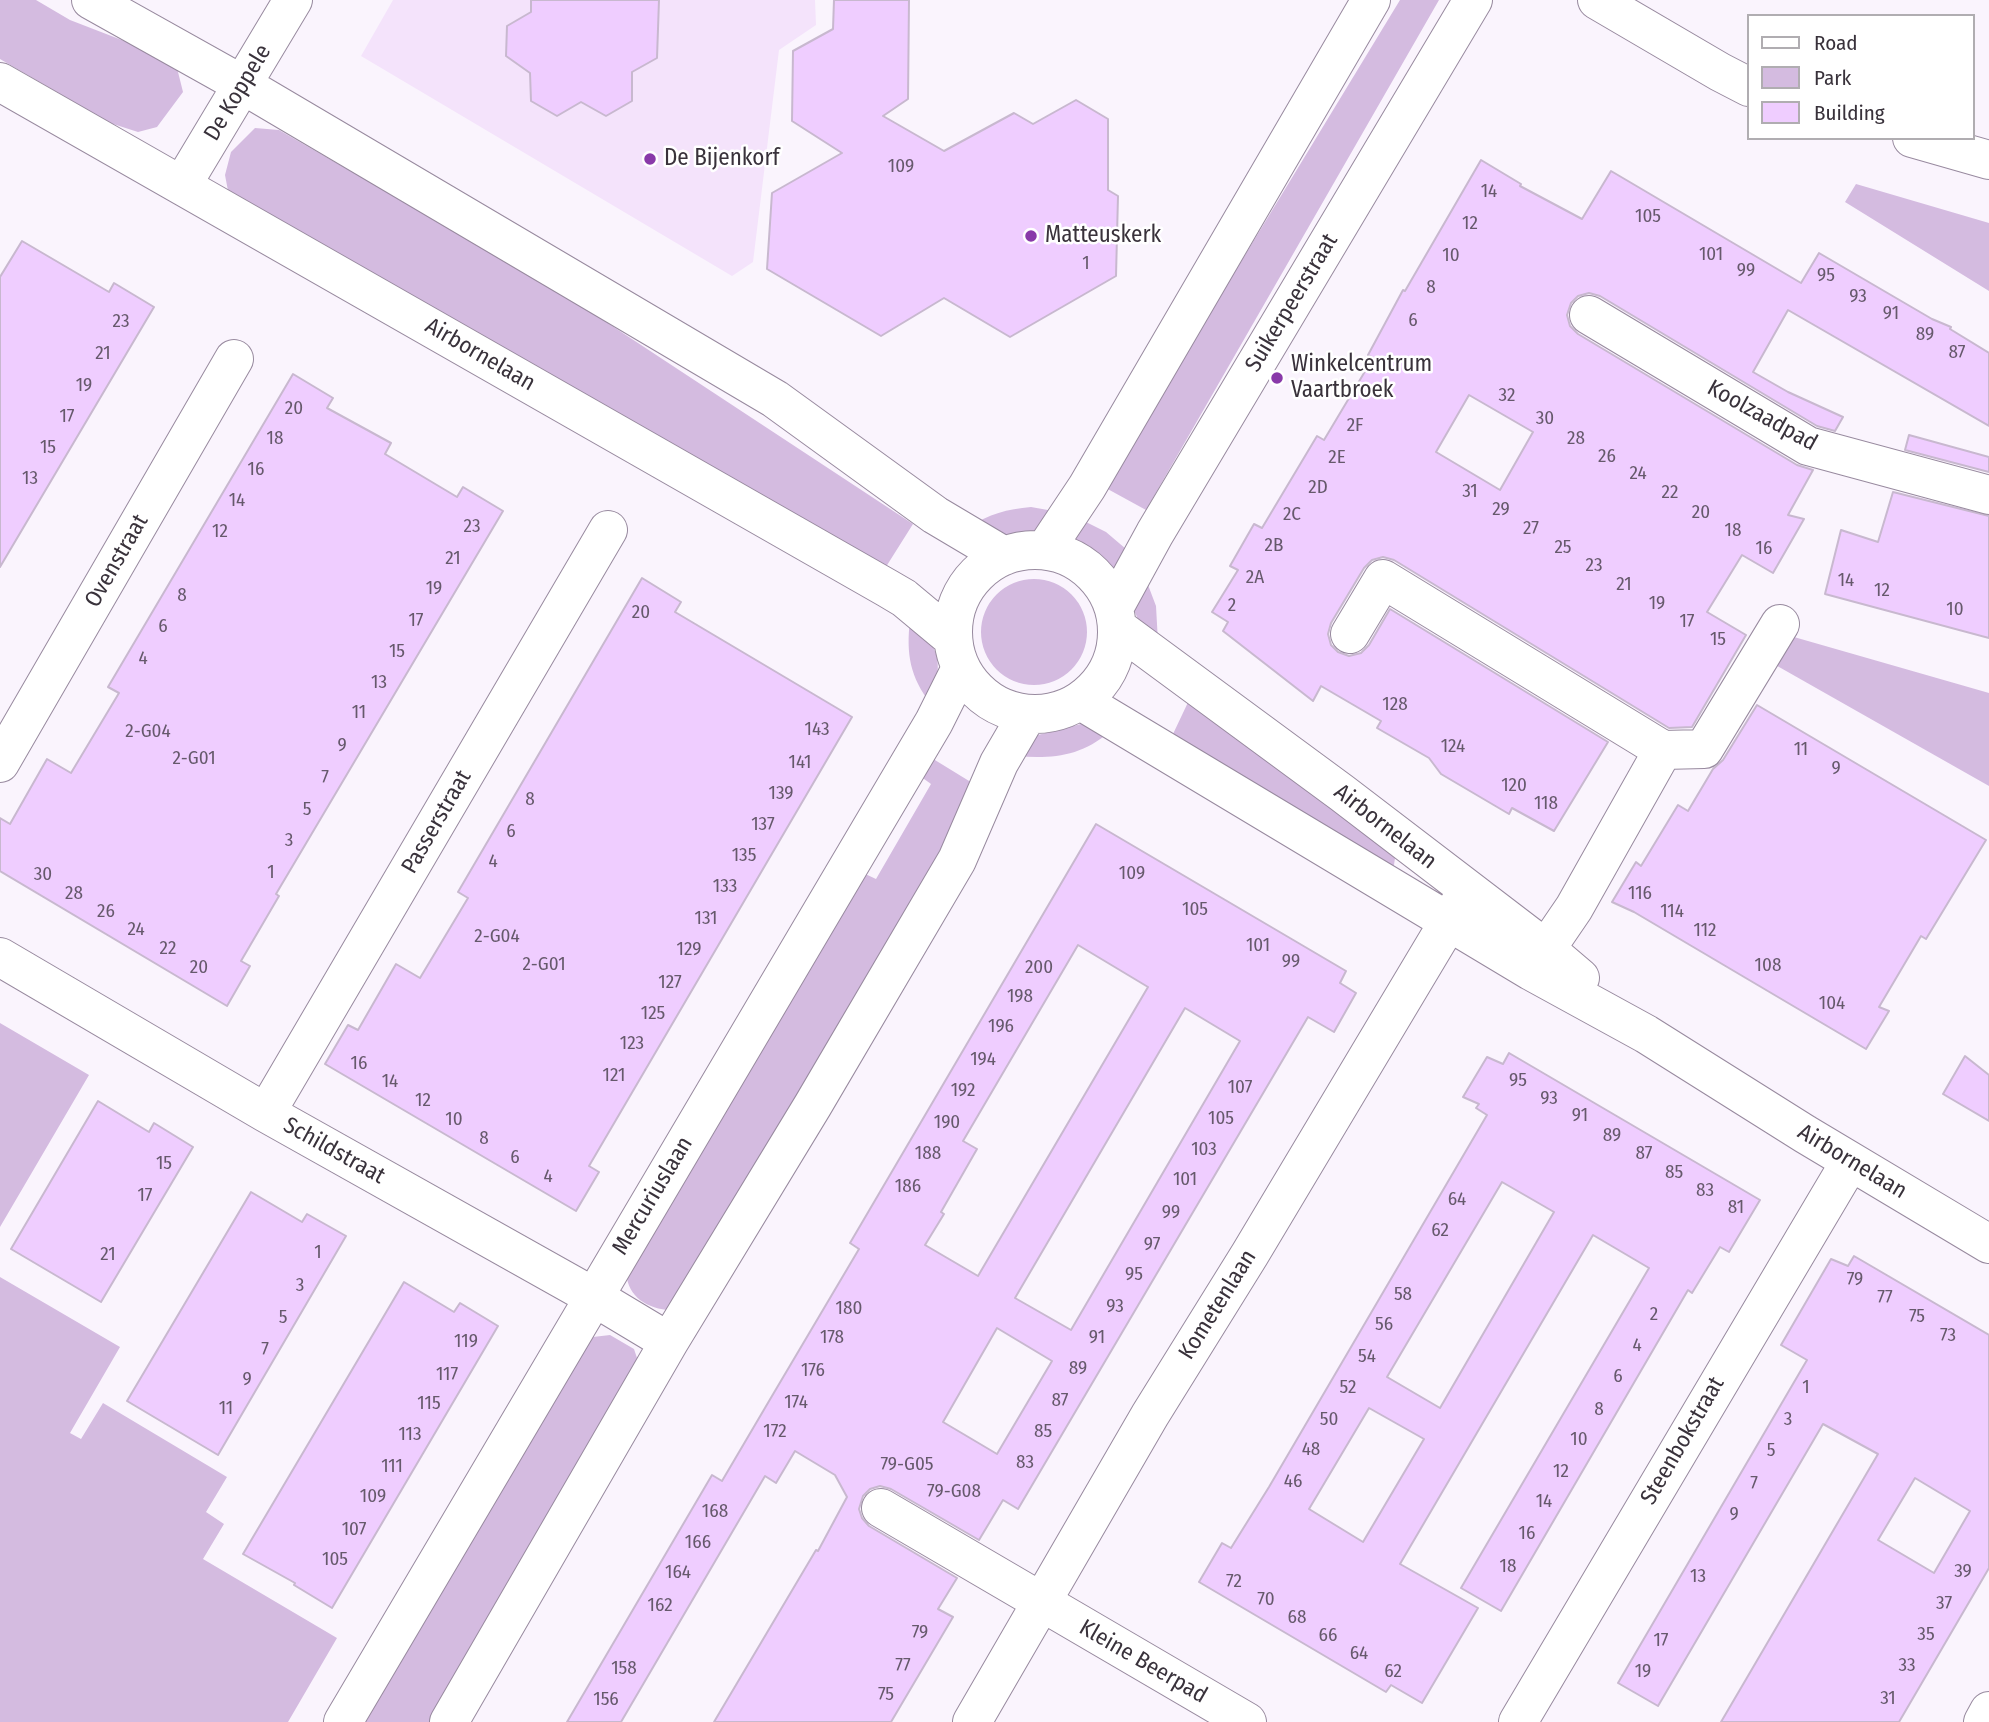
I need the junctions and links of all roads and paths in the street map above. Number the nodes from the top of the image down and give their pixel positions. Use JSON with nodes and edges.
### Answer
{"nodes":[{"id":1,"x":91,"y":0,"type":"edge"},
{"id":2,"x":293,"y":0,"type":"edge"},
{"id":3,"x":1371,"y":0,"type":"edge"},
{"id":4,"x":1473,"y":0,"type":"edge"},
{"id":5,"x":1597,"y":0,"type":"edge"},
{"id":6,"x":0,"y":82,"type":"edge"},
{"id":7,"x":243,"y":85,"type":"junction"},
{"id":8,"x":1748,"y":86,"type":"edge"},
{"id":9,"x":1919,"y":140,"type":"edge"},
{"id":10,"x":1989,"y":160,"type":"edge"},
{"id":11,"x":182,"y":185,"type":"junction"},
{"id":12,"x":1589,"y":315,"type":"dead end"},
{"id":13,"x":234,"y":359,"type":"dead end"},
{"id":14,"x":1989,"y":495,"type":"edge"},
{"id":15,"x":608,"y":530,"type":"dead end"},
{"id":16,"x":1045,"y":550,"type":"junction"},
{"id":17,"x":1004,"y":556,"type":"junction"},
{"id":18,"x":1116,"y":618,"type":"junction"},
{"id":19,"x":1780,"y":624,"type":"dead end"},
{"id":20,"x":1350,"y":634,"type":"dead end"},
{"id":21,"x":956,"y":653,"type":"junction"},
{"id":22,"x":1081,"y":701,"type":"junction"},
{"id":23,"x":1027,"y":715,"type":"junction"},
{"id":24,"x":1663,"y":750,"type":"junction"},
{"id":25,"x":0,"y":764,"type":"edge"},
{"id":26,"x":1458,"y":906,"type":"junction"},
{"id":27,"x":0,"y":957,"type":"edge"},
{"id":28,"x":1538,"y":960,"type":"junction"},
{"id":29,"x":266,"y":1113,"type":"junction"},
{"id":30,"x":1850,"y":1162,"type":"junction"},
{"id":31,"x":1989,"y":1244,"type":"edge"},
{"id":32,"x":594,"y":1297,"type":"junction"},
{"id":33,"x":669,"y":1342,"type":"junction"},
{"id":34,"x":881,"y":1508,"type":"dead end"},
{"id":35,"x":1040,"y":1602,"type":"junction"},
{"id":36,"x":1989,"y":1712,"type":"edge"},
{"id":37,"x":343,"y":1722,"type":"edge"},
{"id":38,"x":449,"y":1722,"type":"edge"},
{"id":39,"x":972,"y":1722,"type":"edge"},
{"id":40,"x":1247,"y":1722,"type":"edge"},
{"id":41,"x":1518,"y":1722,"type":"edge"},
{"id":42,"x":1983,"y":1722,"type":"edge"}],
"edges":[{"from":1,"to":7,"type":"street"},
{"from":2,"to":7,"type":"street","name":"De Koppele"},
{"from":3,"to":16,"type":"street"},
{"from":4,"to":18,"type":"street","name":"Suikerpeerstraat"},
{"from":5,"to":8,"type":"street"},
{"from":6,"to":11,"type":"street","name":"Airbornelaan"},
{"from":7,"to":11,"type":"street","name":"De Koppele"},
{"from":7,"to":17,"type":"street"},
{"from":9,"to":10,"type":"street"},
{"from":11,"to":21,"type":"street","name":"Airbornelaan"},
{"from":12,"to":14,"type":"street","name":"Koolzaadpad"},
{"from":13,"to":25,"type":"street","name":"Ovenstraat"},
{"from":15,"to":29,"type":"street","name":"Passerstraat"},
{"from":16,"to":17,"type":"street"},
{"from":16,"to":18,"type":"street"},
{"from":17,"to":21,"type":"street"},
{"from":18,"to":22,"type":"street"},
{"from":18,"to":26,"type":"street","name":"Airbornelaan"},
{"from":19,"to":24,"type":"street"},
{"from":20,"to":24,"type":"street"},
{"from":21,"to":23,"type":"street"},
{"from":21,"to":32,"type":"street","name":"Mercuriuslaan"},
{"from":22,"to":23,"type":"street"},
{"from":22,"to":26,"type":"street","name":"Airbornelaan"},
{"from":23,"to":33,"type":"street"},
{"from":24,"to":28,"type":"street"},
{"from":26,"to":28,"type":"street","name":"Airbornelaan"},
{"from":26,"to":35,"type":"street","name":"Kometenlaan"},
{"from":27,"to":29,"type":"street","name":"Schildstraat"},
{"from":28,"to":30,"type":"street","name":"Airbornelaan"},
{"from":29,"to":32,"type":"street","name":"Schildstraat"},
{"from":30,"to":31,"type":"street","name":"Airbornelaan"},
{"from":30,"to":41,"type":"street","name":"Steenbokstraat"},
{"from":32,"to":33,"type":"street","name":"Schildstraat"},
{"from":32,"to":37,"type":"street","name":"Mercuriuslaan"},
{"from":33,"to":38,"type":"street"},
{"from":34,"to":35,"type":"street","name":"Kleine Beerpad"},
{"from":35,"to":39,"type":"street","name":"Kometenlaan"},
{"from":35,"to":40,"type":"street","name":"Kleine Beerpad"},
{"from":36,"to":42,"type":"street"}]}
